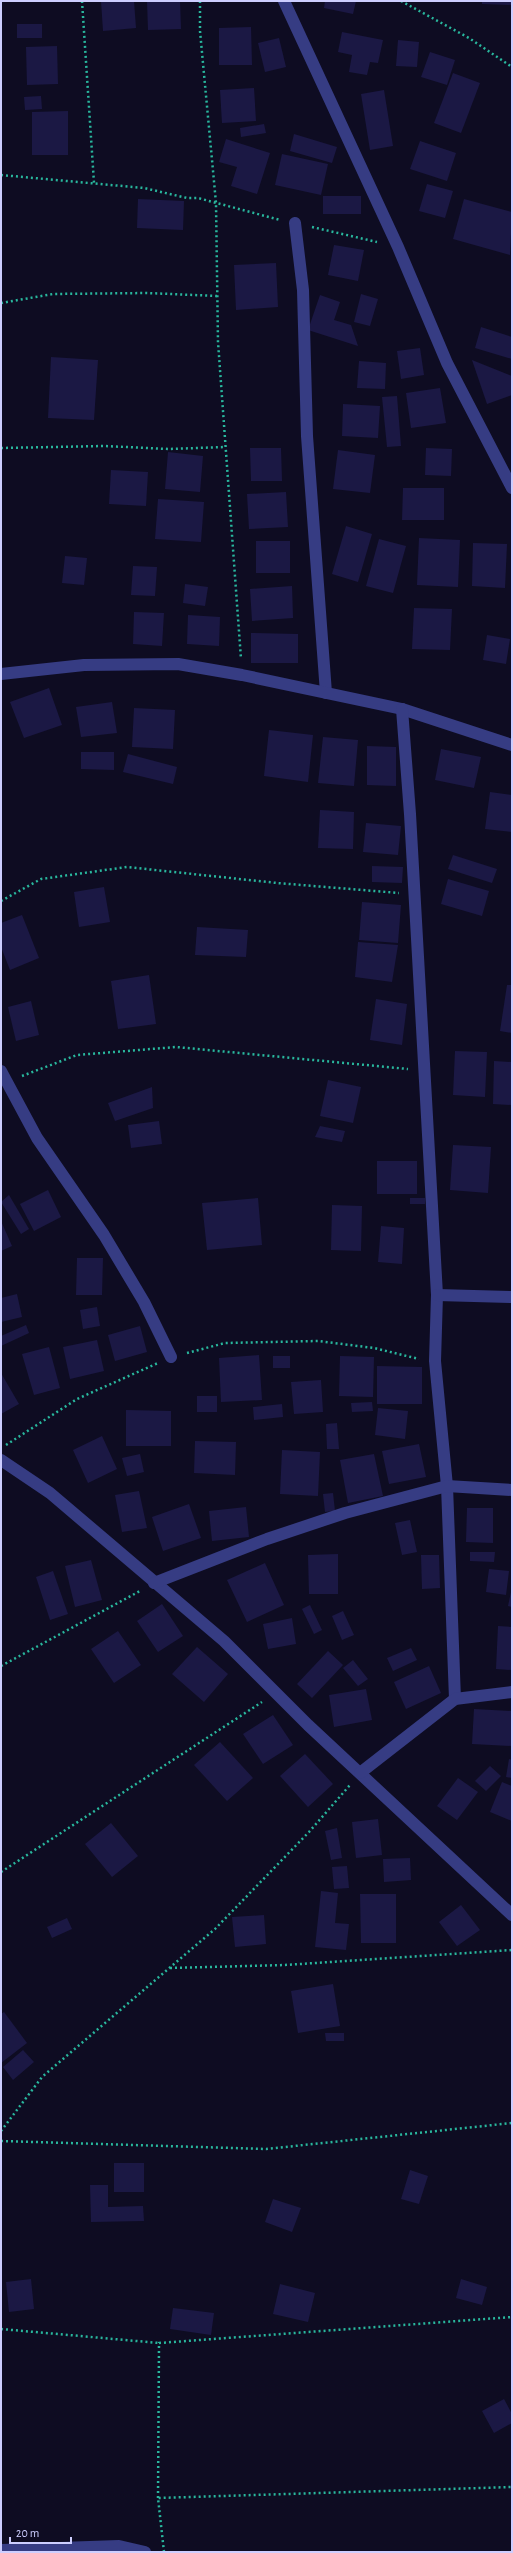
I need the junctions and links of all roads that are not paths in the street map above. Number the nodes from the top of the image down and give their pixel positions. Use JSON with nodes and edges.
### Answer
{"nodes":[{"id":1,"x":284,"y":1,"type":"edge"},
{"id":2,"x":295,"y":223,"type":"road end"},
{"id":3,"x":512,"y":488,"type":"edge"},
{"id":4,"x":1,"y":674,"type":"edge"},
{"id":5,"x":326,"y":692,"type":"junction"},
{"id":6,"x":402,"y":709,"type":"junction"},
{"id":7,"x":512,"y":745,"type":"edge"},
{"id":8,"x":1,"y":1071,"type":"edge"},
{"id":9,"x":437,"y":1295,"type":"junction"},
{"id":10,"x":512,"y":1297,"type":"edge"},
{"id":11,"x":171,"y":1358,"type":"road end"},
{"id":12,"x":1,"y":1460,"type":"edge"},
{"id":13,"x":446,"y":1486,"type":"junction"},
{"id":14,"x":512,"y":1490,"type":"edge"},
{"id":15,"x":154,"y":1583,"type":"junction"},
{"id":16,"x":512,"y":1692,"type":"edge"},
{"id":17,"x":455,"y":1699,"type":"junction"},
{"id":18,"x":360,"y":1773,"type":"junction"},
{"id":19,"x":512,"y":1915,"type":"edge"},
{"id":20,"x":1,"y":2550,"type":"edge"},
{"id":21,"x":144,"y":2552,"type":"edge"}],
"edges":[{"from":1,"to":3,"type":"street"},
{"from":2,"to":5,"type":"street"},
{"from":4,"to":5,"type":"street"},
{"from":5,"to":6,"type":"street"},
{"from":6,"to":7,"type":"street"},
{"from":6,"to":9,"type":"street"},
{"from":8,"to":11,"type":"street"},
{"from":9,"to":10,"type":"street"},
{"from":9,"to":13,"type":"street"},
{"from":12,"to":15,"type":"street"},
{"from":13,"to":14,"type":"street"},
{"from":13,"to":15,"type":"street"},
{"from":13,"to":17,"type":"street"},
{"from":15,"to":18,"type":"street"},
{"from":16,"to":17,"type":"street"},
{"from":17,"to":18,"type":"street"},
{"from":18,"to":19,"type":"street"},
{"from":20,"to":21,"type":"street"}]}
